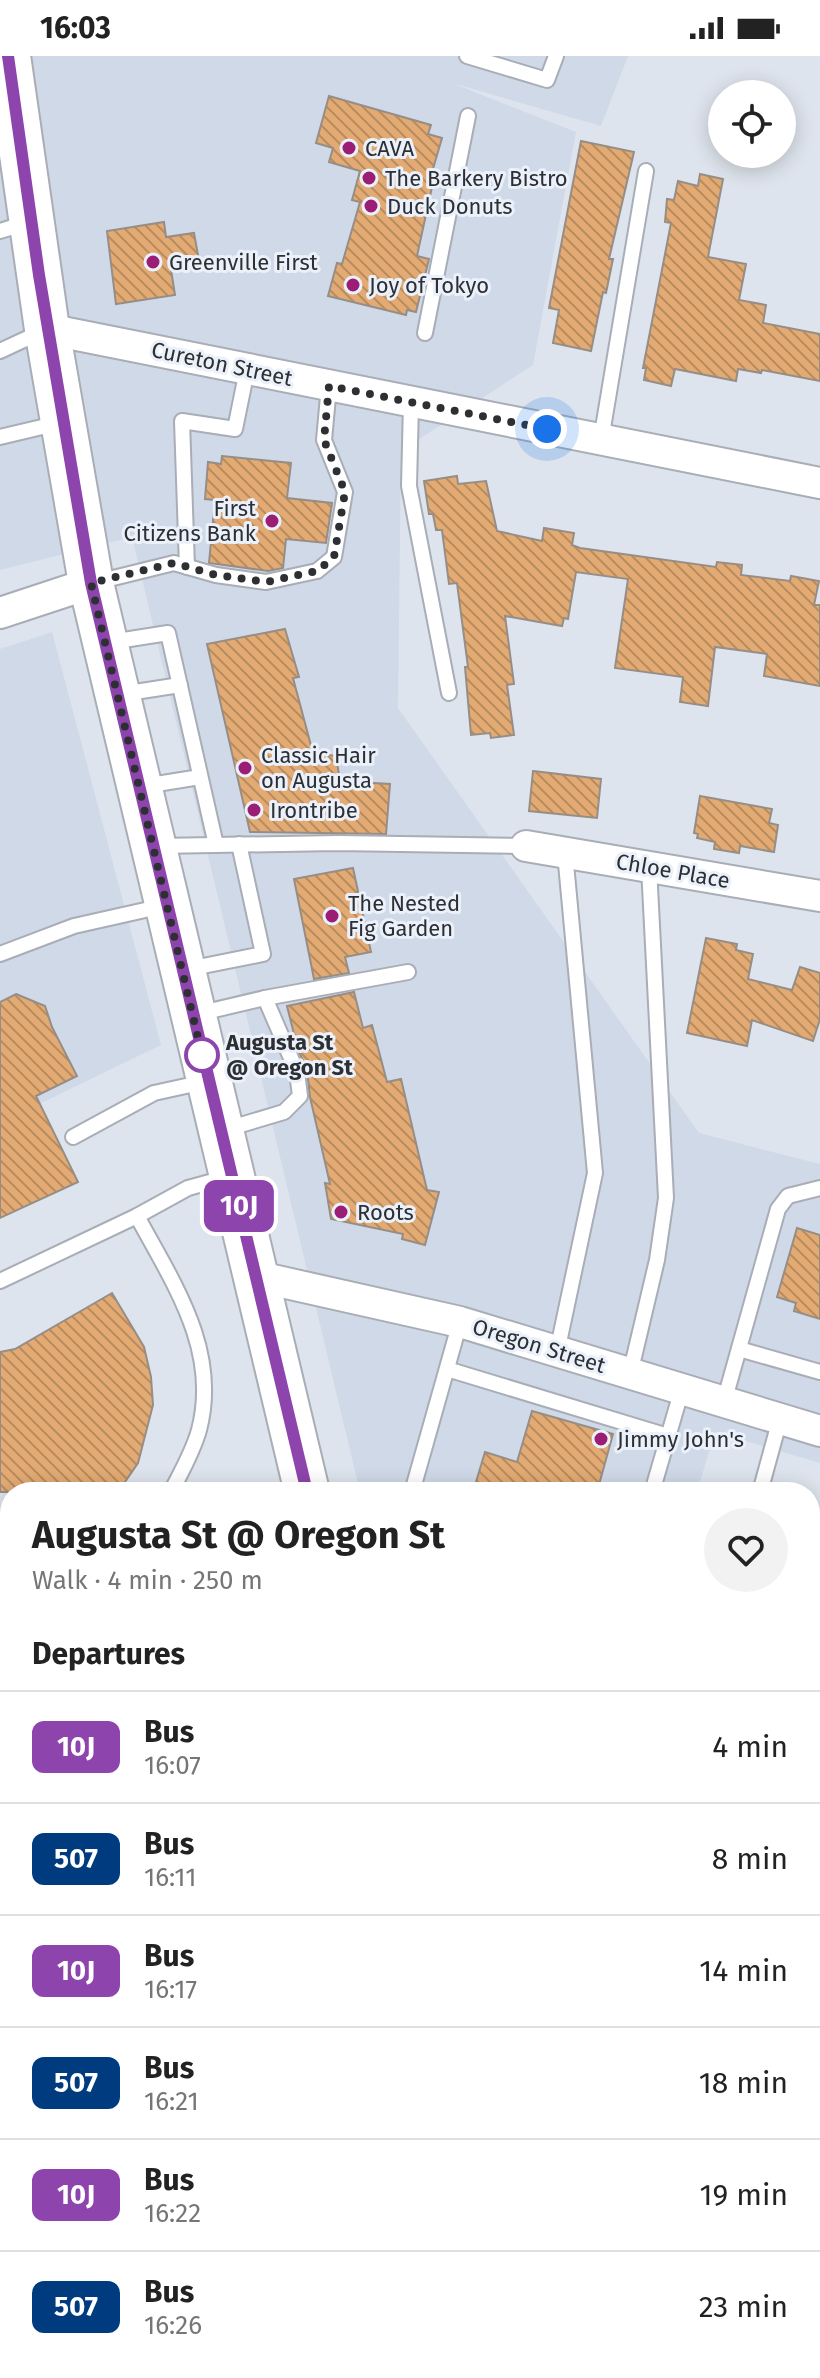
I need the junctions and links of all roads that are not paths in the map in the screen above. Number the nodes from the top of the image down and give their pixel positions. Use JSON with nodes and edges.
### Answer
{"nodes":[{"id":1,"x":467,"y":56,"type":"edge"},
{"id":2,"x":556,"y":56,"type":"edge"},
{"id":3,"x":6,"y":69,"type":"edge"},
{"id":4,"x":468,"y":116,"type":"dead end"},
{"id":5,"x":646,"y":171,"type":"dead end"},
{"id":6,"x":15,"y":227,"type":"edge"},
{"id":7,"x":47,"y":329,"type":"junction"},
{"id":8,"x":425,"y":333,"type":"dead end"},
{"id":9,"x":0,"y":351,"type":"edge"},
{"id":10,"x":247,"y":370,"type":"junction"},
{"id":11,"x":329,"y":386,"type":"junction"},
{"id":12,"x":411,"y":403,"type":"junction"},
{"id":13,"x":63,"y":422,"type":"junction"},
{"id":14,"x":0,"y":437,"type":"edge"},
{"id":15,"x":601,"y":440,"type":"junction"},
{"id":16,"x":820,"y":483,"type":"edge"},
{"id":17,"x":187,"y":567,"type":"junction"},
{"id":18,"x":91,"y":583,"type":"junction"},
{"id":19,"x":0,"y":613,"type":"edge"},
{"id":20,"x":105,"y":643,"type":"junction"},
{"id":21,"x":180,"y":685,"type":"junction"},
{"id":22,"x":449,"y":693,"type":"dead end"},
{"id":23,"x":118,"y":695,"type":"junction"},
{"id":24,"x":200,"y":777,"type":"junction"},
{"id":25,"x":139,"y":787,"type":"junction"},
{"id":26,"x":239,"y":844,"type":"junction"},
{"id":27,"x":216,"y":845,"type":"junction"},
{"id":28,"x":526,"y":846,"type":"joint"},
{"id":29,"x":153,"y":847,"type":"junction"},
{"id":30,"x":565,"y":853,"type":"junction"},
{"id":31,"x":649,"y":867,"type":"junction"},
{"id":32,"x":820,"y":896,"type":"edge"},
{"id":33,"x":167,"y":905,"type":"junction"},
{"id":34,"x":0,"y":954,"type":"edge"},
{"id":35,"x":182,"y":970,"type":"junction"},
{"id":36,"x":408,"y":972,"type":"dead end"},
{"id":37,"x":265,"y":998,"type":"junction"},
{"id":38,"x":193,"y":1015,"type":"junction"},
{"id":39,"x":209,"y":1082,"type":"junction"},
{"id":40,"x":221,"y":1131,"type":"junction"},
{"id":41,"x":73,"y":1137,"type":"dead end"},
{"id":42,"x":232,"y":1176,"type":"junction"},
{"id":43,"x":820,"y":1188,"type":"edge"},
{"id":44,"x":137,"y":1216,"type":"junction"},
{"id":45,"x":255,"y":1276,"type":"junction"},
{"id":46,"x":0,"y":1281,"type":"edge"},
{"id":47,"x":460,"y":1322,"type":"junction"},
{"id":48,"x":739,"y":1349,"type":"junction"},
{"id":49,"x":557,"y":1352,"type":"junction"},
{"id":50,"x":447,"y":1369,"type":"junction"},
{"id":51,"x":820,"y":1372,"type":"edge"},
{"id":52,"x":630,"y":1374,"type":"junction"},
{"id":53,"x":682,"y":1389,"type":"junction"},
{"id":54,"x":724,"y":1402,"type":"junction"},
{"id":55,"x":780,"y":1419,"type":"junction"},
{"id":56,"x":820,"y":1431,"type":"edge"},
{"id":57,"x":668,"y":1436,"type":"junction"},
{"id":58,"x":175,"y":1482,"type":"edge"},
{"id":59,"x":305,"y":1482,"type":"edge"},
{"id":60,"x":415,"y":1482,"type":"edge"},
{"id":61,"x":655,"y":1482,"type":"edge"},
{"id":62,"x":763,"y":1482,"type":"edge"}],
"edges":[{"from":1,"to":2,"type":"lane"},
{"from":3,"to":6,"type":"main road"},
{"from":4,"to":8,"type":"lane"},
{"from":5,"to":15,"type":"lane"},
{"from":6,"to":7,"type":"main road"},
{"from":7,"to":9,"type":"lane"},
{"from":7,"to":10,"type":"street","name":"Cureton Street"},
{"from":7,"to":13,"type":"main road"},
{"from":10,"to":11,"type":"street","name":"Cureton Street"},
{"from":10,"to":17,"type":"lane"},
{"from":11,"to":12,"type":"street","name":"Cureton Street"},
{"from":11,"to":17,"type":"lane"},
{"from":12,"to":15,"type":"street","name":"Cureton Street"},
{"from":12,"to":22,"type":"lane"},
{"from":13,"to":14,"type":"lane"},
{"from":13,"to":18,"type":"main road"},
{"from":15,"to":16,"type":"street","name":"Cureton Street"},
{"from":17,"to":18,"type":"lane"},
{"from":18,"to":19,"type":"street"},
{"from":18,"to":20,"type":"main road"},
{"from":20,"to":21,"type":"lane"},
{"from":20,"to":23,"type":"main road"},
{"from":21,"to":23,"type":"lane"},
{"from":21,"to":24,"type":"lane"},
{"from":23,"to":25,"type":"main road"},
{"from":24,"to":25,"type":"lane"},
{"from":24,"to":27,"type":"lane"},
{"from":25,"to":29,"type":"main road"},
{"from":26,"to":27,"type":"lane"},
{"from":26,"to":28,"type":"lane"},
{"from":26,"to":35,"type":"lane"},
{"from":27,"to":29,"type":"lane"},
{"from":28,"to":30,"type":"street","name":"Chloe Place"},
{"from":29,"to":33,"type":"main road"},
{"from":30,"to":31,"type":"street","name":"Chloe Place"},
{"from":30,"to":49,"type":"lane"},
{"from":31,"to":32,"type":"street","name":"Chloe Place"},
{"from":31,"to":52,"type":"lane"},
{"from":33,"to":34,"type":"lane"},
{"from":33,"to":35,"type":"main road"},
{"from":35,"to":38,"type":"main road"},
{"from":36,"to":37,"type":"lane"},
{"from":37,"to":38,"type":"lane"},
{"from":37,"to":40,"type":"lane"},
{"from":38,"to":39,"type":"main road"},
{"from":39,"to":40,"type":"main road"},
{"from":39,"to":41,"type":"lane"},
{"from":40,"to":42,"type":"main road"},
{"from":42,"to":44,"type":"lane"},
{"from":42,"to":45,"type":"main road"},
{"from":43,"to":48,"type":"lane"},
{"from":44,"to":46,"type":"lane"},
{"from":44,"to":58,"type":"lane"},
{"from":45,"to":47,"type":"street","name":"Oregon Street"},
{"from":45,"to":59,"type":"main road"},
{"from":47,"to":49,"type":"street","name":"Oregon Street"},
{"from":47,"to":50,"type":"lane"},
{"from":48,"to":51,"type":"lane"},
{"from":48,"to":54,"type":"lane"},
{"from":49,"to":52,"type":"street","name":"Oregon Street"},
{"from":50,"to":57,"type":"lane"},
{"from":50,"to":60,"type":"lane"},
{"from":52,"to":53,"type":"street","name":"Oregon Street"},
{"from":53,"to":54,"type":"street","name":"Oregon Street"},
{"from":53,"to":57,"type":"lane"},
{"from":54,"to":55,"type":"street","name":"Oregon Street"},
{"from":55,"to":56,"type":"street","name":"Oregon Street"},
{"from":55,"to":62,"type":"lane"},
{"from":57,"to":61,"type":"lane"}]}
